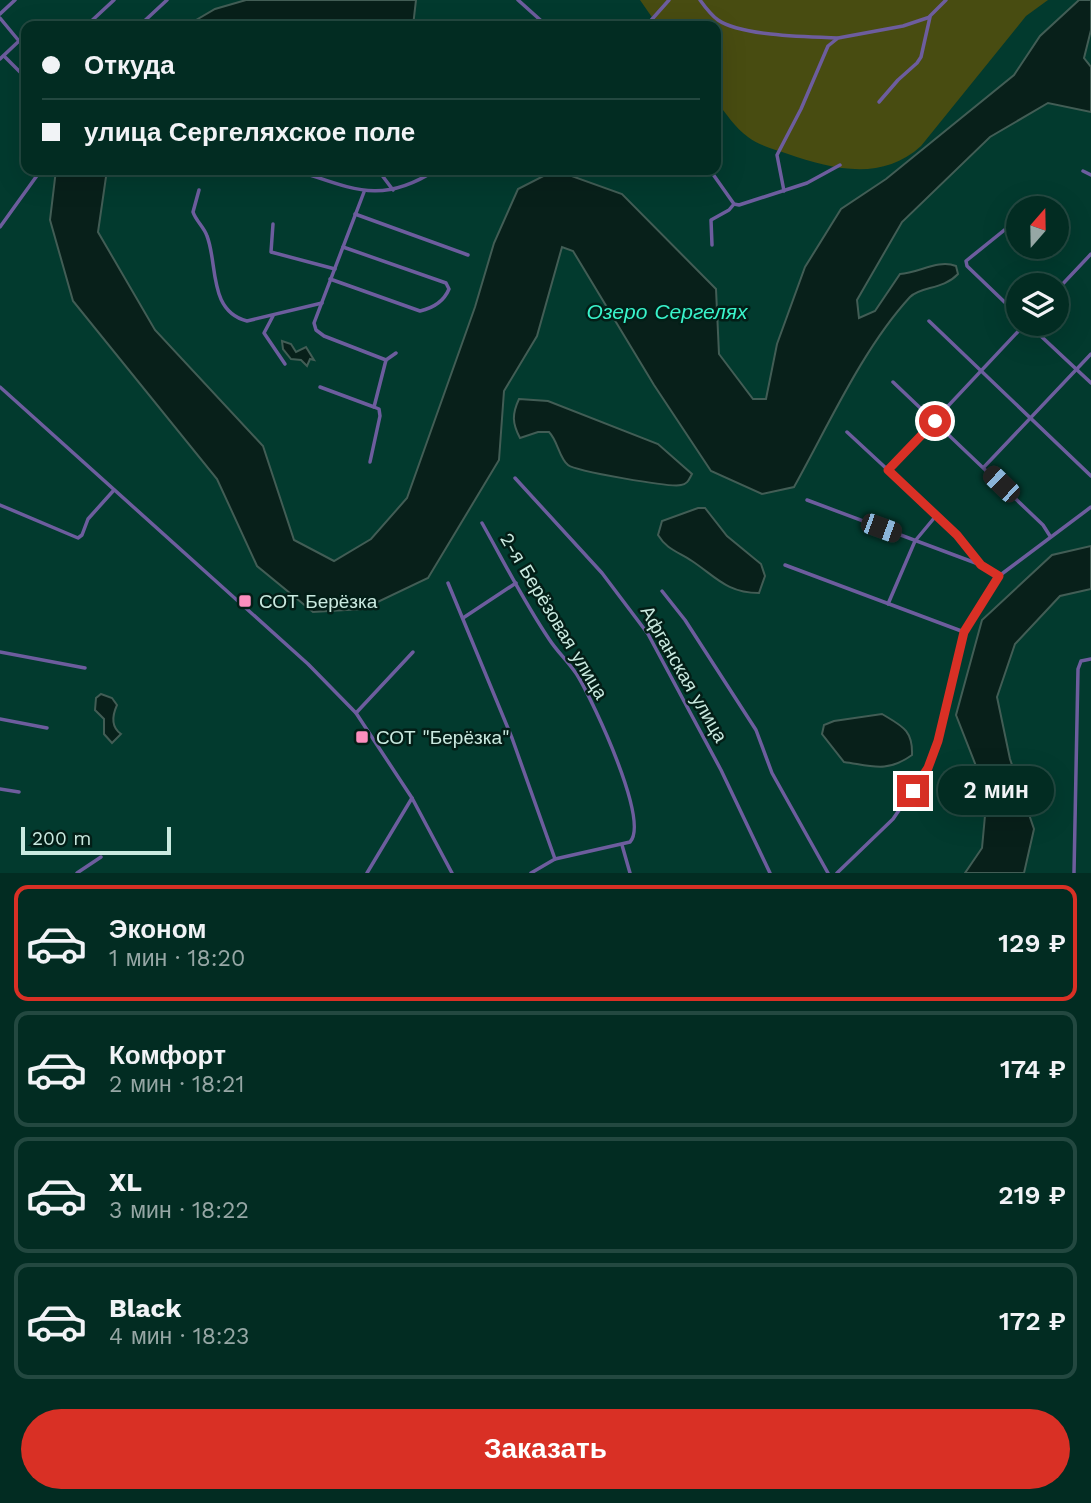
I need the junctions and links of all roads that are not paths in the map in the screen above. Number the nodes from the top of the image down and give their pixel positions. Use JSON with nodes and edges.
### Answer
{"nodes":[{"id":1,"x":15,"y":0,"type":"edge"},
{"id":2,"x":114,"y":0,"type":"edge"},
{"id":3,"x":167,"y":0,"type":"edge"},
{"id":4,"x":518,"y":0,"type":"edge"},
{"id":5,"x":669,"y":0,"type":"edge"},
{"id":6,"x":700,"y":0,"type":"edge"},
{"id":7,"x":946,"y":0,"type":"edge"},
{"id":8,"x":0,"y":16,"type":"edge"},
{"id":9,"x":930,"y":17,"type":"junction"},
{"id":10,"x":91,"y":21,"type":"edge"},
{"id":11,"x":144,"y":21,"type":"edge"},
{"id":12,"x":541,"y":21,"type":"edge"},
{"id":13,"x":650,"y":21,"type":"edge"},
{"id":14,"x":838,"y":38,"type":"junction"},
{"id":15,"x":2,"y":57,"type":"edge"},
{"id":16,"x":21,"y":74,"type":"edge"},
{"id":17,"x":880,"y":102,"type":"dead end"},
{"id":18,"x":840,"y":165,"type":"dead end"},
{"id":19,"x":1083,"y":172,"type":"dead end"},
{"id":20,"x":37,"y":175,"type":"edge"},
{"id":21,"x":311,"y":175,"type":"edge"},
{"id":22,"x":382,"y":175,"type":"edge"},
{"id":23,"x":428,"y":175,"type":"edge"},
{"id":24,"x":714,"y":175,"type":"edge"},
{"id":25,"x":1091,"y":175,"type":"edge"},
{"id":26,"x":199,"y":190,"type":"dead end"},
{"id":27,"x":393,"y":190,"type":"junction"},
{"id":28,"x":784,"y":191,"type":"junction"},
{"id":29,"x":364,"y":192,"type":"junction"},
{"id":30,"x":734,"y":204,"type":"junction"},
{"id":31,"x":355,"y":214,"type":"junction"},
{"id":32,"x":273,"y":224,"type":"dead end"},
{"id":33,"x":0,"y":227,"type":"edge"},
{"id":34,"x":1006,"y":229,"type":"edge"},
{"id":35,"x":712,"y":245,"type":"dead end"},
{"id":36,"x":343,"y":247,"type":"junction"},
{"id":37,"x":1091,"y":254,"type":"edge"},
{"id":38,"x":468,"y":255,"type":"dead end"},
{"id":39,"x":335,"y":269,"type":"junction"},
{"id":40,"x":1069,"y":277,"type":"edge"},
{"id":41,"x":330,"y":279,"type":"junction"},
{"id":42,"x":322,"y":303,"type":"junction"},
{"id":43,"x":1006,"y":303,"type":"edge"},
{"id":44,"x":273,"y":316,"type":"junction"},
{"id":45,"x":929,"y":321,"type":"dead end"},
{"id":46,"x":1016,"y":336,"type":"edge"},
{"id":47,"x":1040,"y":336,"type":"edge"},
{"id":48,"x":396,"y":353,"type":"dead end"},
{"id":49,"x":1091,"y":354,"type":"edge"},
{"id":50,"x":386,"y":360,"type":"junction"},
{"id":51,"x":285,"y":364,"type":"dead end"},
{"id":52,"x":1076,"y":369,"type":"junction"},
{"id":53,"x":982,"y":372,"type":"junction"},
{"id":54,"x":893,"y":382,"type":"dead end"},
{"id":55,"x":1091,"y":383,"type":"edge"},
{"id":56,"x":0,"y":387,"type":"edge"},
{"id":57,"x":320,"y":387,"type":"dead end"},
{"id":58,"x":374,"y":407,"type":"junction"},
{"id":59,"x":1030,"y":418,"type":"junction"},
{"id":60,"x":935,"y":421,"type":"junction"},
{"id":61,"x":847,"y":432,"type":"dead end"},
{"id":62,"x":370,"y":463,"type":"dead end"},
{"id":63,"x":984,"y":467,"type":"junction"},
{"id":64,"x":888,"y":470,"type":"junction"},
{"id":65,"x":1091,"y":476,"type":"edge"},
{"id":66,"x":515,"y":478,"type":"dead end"},
{"id":67,"x":114,"y":489,"type":"junction"},
{"id":68,"x":807,"y":500,"type":"dead end"},
{"id":69,"x":0,"y":505,"type":"edge"},
{"id":70,"x":1091,"y":507,"type":"edge"},
{"id":71,"x":936,"y":517,"type":"junction"},
{"id":72,"x":482,"y":523,"type":"dead end"},
{"id":73,"x":1050,"y":536,"type":"junction"},
{"id":74,"x":915,"y":541,"type":"junction"},
{"id":75,"x":785,"y":565,"type":"dead end"},
{"id":76,"x":981,"y":565,"type":"junction"},
{"id":77,"x":999,"y":576,"type":"junction"},
{"id":78,"x":448,"y":583,"type":"dead end"},
{"id":79,"x":516,"y":583,"type":"junction"},
{"id":80,"x":662,"y":591,"type":"dead end"},
{"id":81,"x":888,"y":604,"type":"junction"},
{"id":82,"x":463,"y":618,"type":"junction"},
{"id":83,"x":964,"y":632,"type":"junction"},
{"id":84,"x":0,"y":652,"type":"edge"},
{"id":85,"x":413,"y":652,"type":"dead end"},
{"id":86,"x":1091,"y":659,"type":"edge"},
{"id":87,"x":85,"y":668,"type":"dead end"},
{"id":88,"x":356,"y":713,"type":"junction"},
{"id":89,"x":0,"y":719,"type":"edge"},
{"id":90,"x":47,"y":728,"type":"dead end"},
{"id":91,"x":0,"y":789,"type":"edge"},
{"id":92,"x":19,"y":792,"type":"dead end"},
{"id":93,"x":412,"y":798,"type":"junction"},
{"id":94,"x":622,"y":845,"type":"junction"},
{"id":95,"x":101,"y":857,"type":"dead end"},
{"id":96,"x":555,"y":859,"type":"junction"},
{"id":97,"x":77,"y":873,"type":"edge"},
{"id":98,"x":367,"y":873,"type":"edge"},
{"id":99,"x":452,"y":873,"type":"edge"},
{"id":100,"x":531,"y":873,"type":"edge"},
{"id":101,"x":630,"y":873,"type":"edge"},
{"id":102,"x":770,"y":873,"type":"edge"},
{"id":103,"x":828,"y":873,"type":"edge"},
{"id":104,"x":837,"y":873,"type":"edge"},
{"id":105,"x":1074,"y":873,"type":"edge"}],
"edges":[{"from":1,"to":8,"type":"street"},
{"from":2,"to":10,"type":"street"},
{"from":3,"to":11,"type":"street"},
{"from":4,"to":12,"type":"street"},
{"from":5,"to":13,"type":"street"},
{"from":6,"to":14,"type":"street"},
{"from":7,"to":9,"type":"street"},
{"from":8,"to":15,"type":"street"},
{"from":9,"to":14,"type":"street"},
{"from":9,"to":17,"type":"street"},
{"from":14,"to":28,"type":"street"},
{"from":15,"to":16,"type":"street"},
{"from":18,"to":28,"type":"street"},
{"from":19,"to":25,"type":"street"},
{"from":20,"to":33,"type":"street"},
{"from":21,"to":29,"type":"street"},
{"from":22,"to":27,"type":"street"},
{"from":23,"to":27,"type":"street"},
{"from":24,"to":30,"type":"street"},
{"from":26,"to":44,"type":"street"},
{"from":27,"to":29,"type":"street"},
{"from":28,"to":30,"type":"street"},
{"from":29,"to":31,"type":"street"},
{"from":30,"to":35,"type":"street"},
{"from":31,"to":36,"type":"street"},
{"from":31,"to":38,"type":"street"},
{"from":32,"to":39,"type":"street"},
{"from":34,"to":43,"type":"street"},
{"from":36,"to":39,"type":"street"},
{"from":36,"to":41,"type":"street"},
{"from":37,"to":40,"type":"street"},
{"from":39,"to":41,"type":"street"},
{"from":41,"to":42,"type":"street"},
{"from":42,"to":44,"type":"street"},
{"from":42,"to":50,"type":"street"},
{"from":44,"to":51,"type":"street"},
{"from":45,"to":53,"type":"street"},
{"from":46,"to":53,"type":"street"},
{"from":47,"to":52,"type":"street"},
{"from":48,"to":50,"type":"street"},
{"from":49,"to":52,"type":"street"},
{"from":50,"to":58,"type":"street"},
{"from":52,"to":55,"type":"street"},
{"from":52,"to":59,"type":"street"},
{"from":53,"to":59,"type":"street"},
{"from":53,"to":60,"type":"street"},
{"from":54,"to":60,"type":"street"},
{"from":56,"to":67,"type":"street"},
{"from":57,"to":58,"type":"street"},
{"from":58,"to":62,"type":"street"},
{"from":59,"to":63,"type":"street"},
{"from":59,"to":65,"type":"street"},
{"from":60,"to":63,"type":"street"},
{"from":60,"to":64,"type":"street"},
{"from":61,"to":64,"type":"street"},
{"from":63,"to":73,"type":"street"},
{"from":64,"to":71,"type":"street"},
{"from":66,"to":102,"type":"street","name":"Афганская улица"},
{"from":67,"to":69,"type":"street"},
{"from":67,"to":88,"type":"street"},
{"from":68,"to":74,"type":"street"},
{"from":70,"to":73,"type":"street"},
{"from":71,"to":74,"type":"street"},
{"from":71,"to":76,"type":"street"},
{"from":72,"to":79,"type":"street","name":"2-я Берёзовая улица"},
{"from":73,"to":77,"type":"street"},
{"from":74,"to":76,"type":"street"},
{"from":74,"to":81,"type":"street"},
{"from":75,"to":81,"type":"street"},
{"from":76,"to":77,"type":"street"},
{"from":77,"to":83,"type":"street"},
{"from":78,"to":82,"type":"street"},
{"from":79,"to":82,"type":"street"},
{"from":79,"to":94,"type":"street","name":"2-я Берёзовая улица"},
{"from":80,"to":103,"type":"street"},
{"from":81,"to":83,"type":"street"},
{"from":82,"to":96,"type":"street"},
{"from":83,"to":104,"type":"street"},
{"from":84,"to":87,"type":"street"},
{"from":85,"to":88,"type":"street"},
{"from":86,"to":105,"type":"street"},
{"from":88,"to":93,"type":"street"},
{"from":89,"to":90,"type":"street"},
{"from":91,"to":92,"type":"street"},
{"from":93,"to":98,"type":"street"},
{"from":93,"to":99,"type":"street"},
{"from":94,"to":96,"type":"street"},
{"from":94,"to":101,"type":"street"},
{"from":95,"to":97,"type":"street"},
{"from":96,"to":100,"type":"street"}]}
